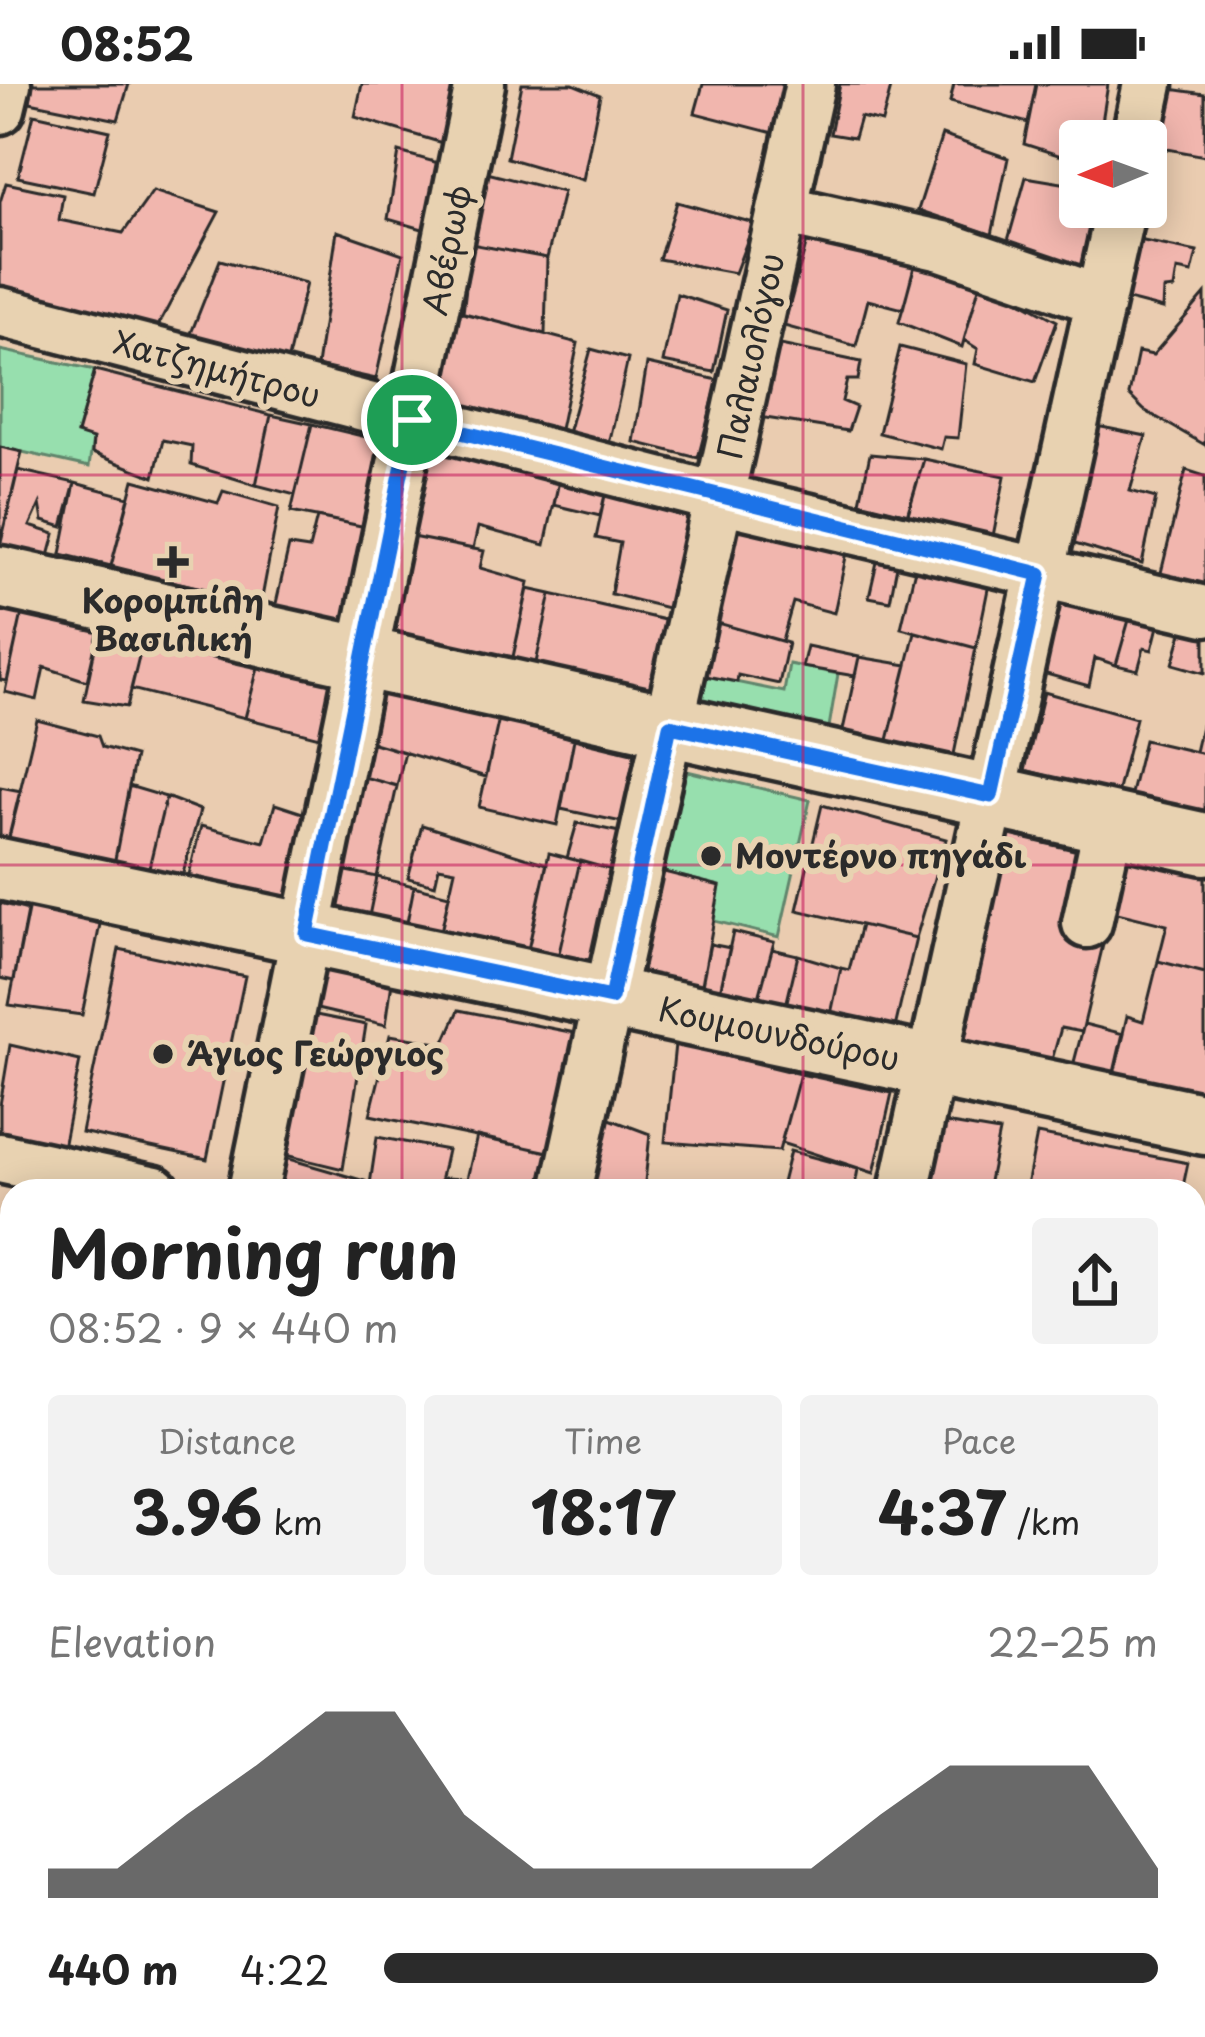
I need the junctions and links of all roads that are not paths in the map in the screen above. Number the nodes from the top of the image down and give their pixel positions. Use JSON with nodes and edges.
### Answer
{"nodes":[{"id":1,"x":5,"y":84,"type":"edge"},
{"id":2,"x":480,"y":84,"type":"edge"},
{"id":3,"x":810,"y":84,"type":"edge"},
{"id":4,"x":1148,"y":84,"type":"edge"},
{"id":5,"x":0,"y":109,"type":"edge"},
{"id":6,"x":1140,"y":120,"type":"edge"},
{"id":7,"x":783,"y":210,"type":"junction"},
{"id":8,"x":1116,"y":228,"type":"edge"},
{"id":9,"x":1100,"y":300,"type":"junction"},
{"id":10,"x":0,"y":312,"type":"edge"},
{"id":11,"x":412,"y":420,"type":"junction"},
{"id":12,"x":720,"y":498,"type":"junction"},
{"id":13,"x":1040,"y":574,"type":"junction"},
{"id":14,"x":0,"y":577,"type":"edge"},
{"id":15,"x":1205,"y":611,"type":"edge"},
{"id":16,"x":362,"y":659,"type":"junction"},
{"id":17,"x":670,"y":726,"type":"junction"},
{"id":18,"x":991,"y":796,"type":"junction"},
{"id":19,"x":1109,"y":823,"type":"junction"},
{"id":20,"x":1205,"y":844,"type":"edge"},
{"id":21,"x":0,"y":869,"type":"edge"},
{"id":22,"x":1087,"y":923,"type":"dead end"},
{"id":23,"x":307,"y":934,"type":"junction"},
{"id":24,"x":611,"y":998,"type":"junction"},
{"id":25,"x":932,"y":1066,"type":"junction"},
{"id":26,"x":1205,"y":1124,"type":"edge"},
{"id":27,"x":0,"y":1158,"type":"edge"},
{"id":28,"x":98,"y":1179,"type":"edge"},
{"id":29,"x":256,"y":1179,"type":"edge"},
{"id":30,"x":569,"y":1179,"type":"edge"},
{"id":31,"x":907,"y":1179,"type":"edge"}],
"edges":[{"from":1,"to":5,"type":"street"},
{"from":2,"to":11,"type":"street","name":"Αβέρωφ"},
{"from":3,"to":7,"type":"street","name":"Παλαιολόγου"},
{"from":4,"to":6,"type":"street"},
{"from":7,"to":9,"type":"street"},
{"from":7,"to":12,"type":"street","name":"Παλαιολόγου"},
{"from":8,"to":9,"type":"street"},
{"from":9,"to":13,"type":"street"},
{"from":10,"to":11,"type":"street","name":"Χατζημήτρου"},
{"from":11,"to":12,"type":"street","name":"Χατζημήτρου"},
{"from":11,"to":16,"type":"street","name":"Αβέρωφ"},
{"from":12,"to":13,"type":"street","name":"Χατζημήτρου"},
{"from":12,"to":17,"type":"street","name":"Παλαιολόγου"},
{"from":13,"to":15,"type":"street","name":"Χατζημήτρου"},
{"from":13,"to":18,"type":"street"},
{"from":14,"to":16,"type":"main road"},
{"from":16,"to":17,"type":"main road"},
{"from":16,"to":23,"type":"street","name":"Αβέρωφ"},
{"from":17,"to":18,"type":"main road"},
{"from":17,"to":24,"type":"street","name":"Παλαιολόγου"},
{"from":18,"to":19,"type":"main road"},
{"from":18,"to":25,"type":"street"},
{"from":19,"to":20,"type":"main road"},
{"from":19,"to":22,"type":"street"},
{"from":21,"to":23,"type":"main road","name":"Κουμουνδούρου"},
{"from":23,"to":24,"type":"main road","name":"Κουμουνδούρου"},
{"from":23,"to":29,"type":"street","name":"Αβέρωφ"},
{"from":24,"to":25,"type":"main road","name":"Κουμουνδούρου"},
{"from":24,"to":30,"type":"street","name":"Παλαιολόγου"},
{"from":25,"to":26,"type":"main road","name":"Κουμουνδούρου"},
{"from":25,"to":31,"type":"street"},
{"from":27,"to":28,"type":"street"}]}
